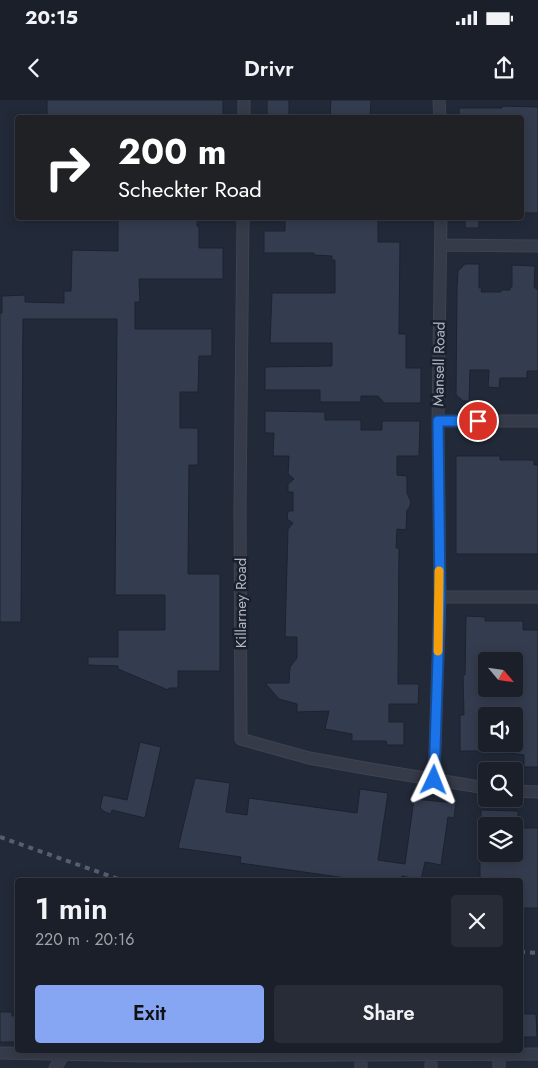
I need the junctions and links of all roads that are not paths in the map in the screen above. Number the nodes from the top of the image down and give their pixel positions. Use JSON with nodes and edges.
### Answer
{"nodes":[{"id":1,"x":244,"y":100,"type":"edge"},
{"id":2,"x":439,"y":100,"type":"edge"},
{"id":3,"x":244,"y":115,"type":"edge"},
{"id":4,"x":440,"y":115,"type":"edge"},
{"id":5,"x":243,"y":220,"type":"edge"},
{"id":6,"x":441,"y":220,"type":"edge"},
{"id":7,"x":441,"y":245,"type":"junction"},
{"id":8,"x":538,"y":246,"type":"edge"},
{"id":9,"x":438,"y":421,"type":"junction"},
{"id":10,"x":538,"y":421,"type":"edge"},
{"id":11,"x":538,"y":596,"type":"edge"},
{"id":12,"x":440,"y":597,"type":"junction"},
{"id":13,"x":434,"y":780,"type":"junction"},
{"id":14,"x":478,"y":787,"type":"edge"},
{"id":15,"x":523,"y":791,"type":"edge"},
{"id":16,"x":538,"y":792,"type":"edge"},
{"id":17,"x":0,"y":1054,"type":"edge"},
{"id":18,"x":430,"y":1054,"type":"junction"},
{"id":19,"x":538,"y":1054,"type":"edge"},
{"id":20,"x":499,"y":1055,"type":"junction"},
{"id":21,"x":63,"y":1056,"type":"junction"},
{"id":22,"x":361,"y":1056,"type":"junction"},
{"id":23,"x":144,"y":1062,"type":"edge"},
{"id":24,"x":55,"y":1068,"type":"edge"},
{"id":25,"x":361,"y":1068,"type":"edge"},
{"id":26,"x":431,"y":1068,"type":"edge"},
{"id":27,"x":499,"y":1068,"type":"edge"}],
"edges":[{"from":1,"to":3,"type":"street"},
{"from":2,"to":4,"type":"street"},
{"from":5,"to":13,"type":"street","name":"Killarney Road"},
{"from":6,"to":7,"type":"street","name":"Mansell Road"},
{"from":7,"to":8,"type":"street"},
{"from":7,"to":9,"type":"street","name":"Mansell Road"},
{"from":9,"to":10,"type":"street"},
{"from":9,"to":12,"type":"street","name":"Mansell Road"},
{"from":11,"to":12,"type":"street"},
{"from":12,"to":13,"type":"street","name":"Mansell Road"},
{"from":13,"to":14,"type":"street","name":"Killarney Road"},
{"from":15,"to":16,"type":"street"},
{"from":17,"to":21,"type":"street"},
{"from":18,"to":20,"type":"street"},
{"from":18,"to":22,"type":"street"},
{"from":18,"to":26,"type":"street"},
{"from":19,"to":20,"type":"street"},
{"from":20,"to":27,"type":"street"},
{"from":21,"to":23,"type":"street"},
{"from":21,"to":24,"type":"street"},
{"from":22,"to":23,"type":"street"},
{"from":22,"to":25,"type":"street"}]}
